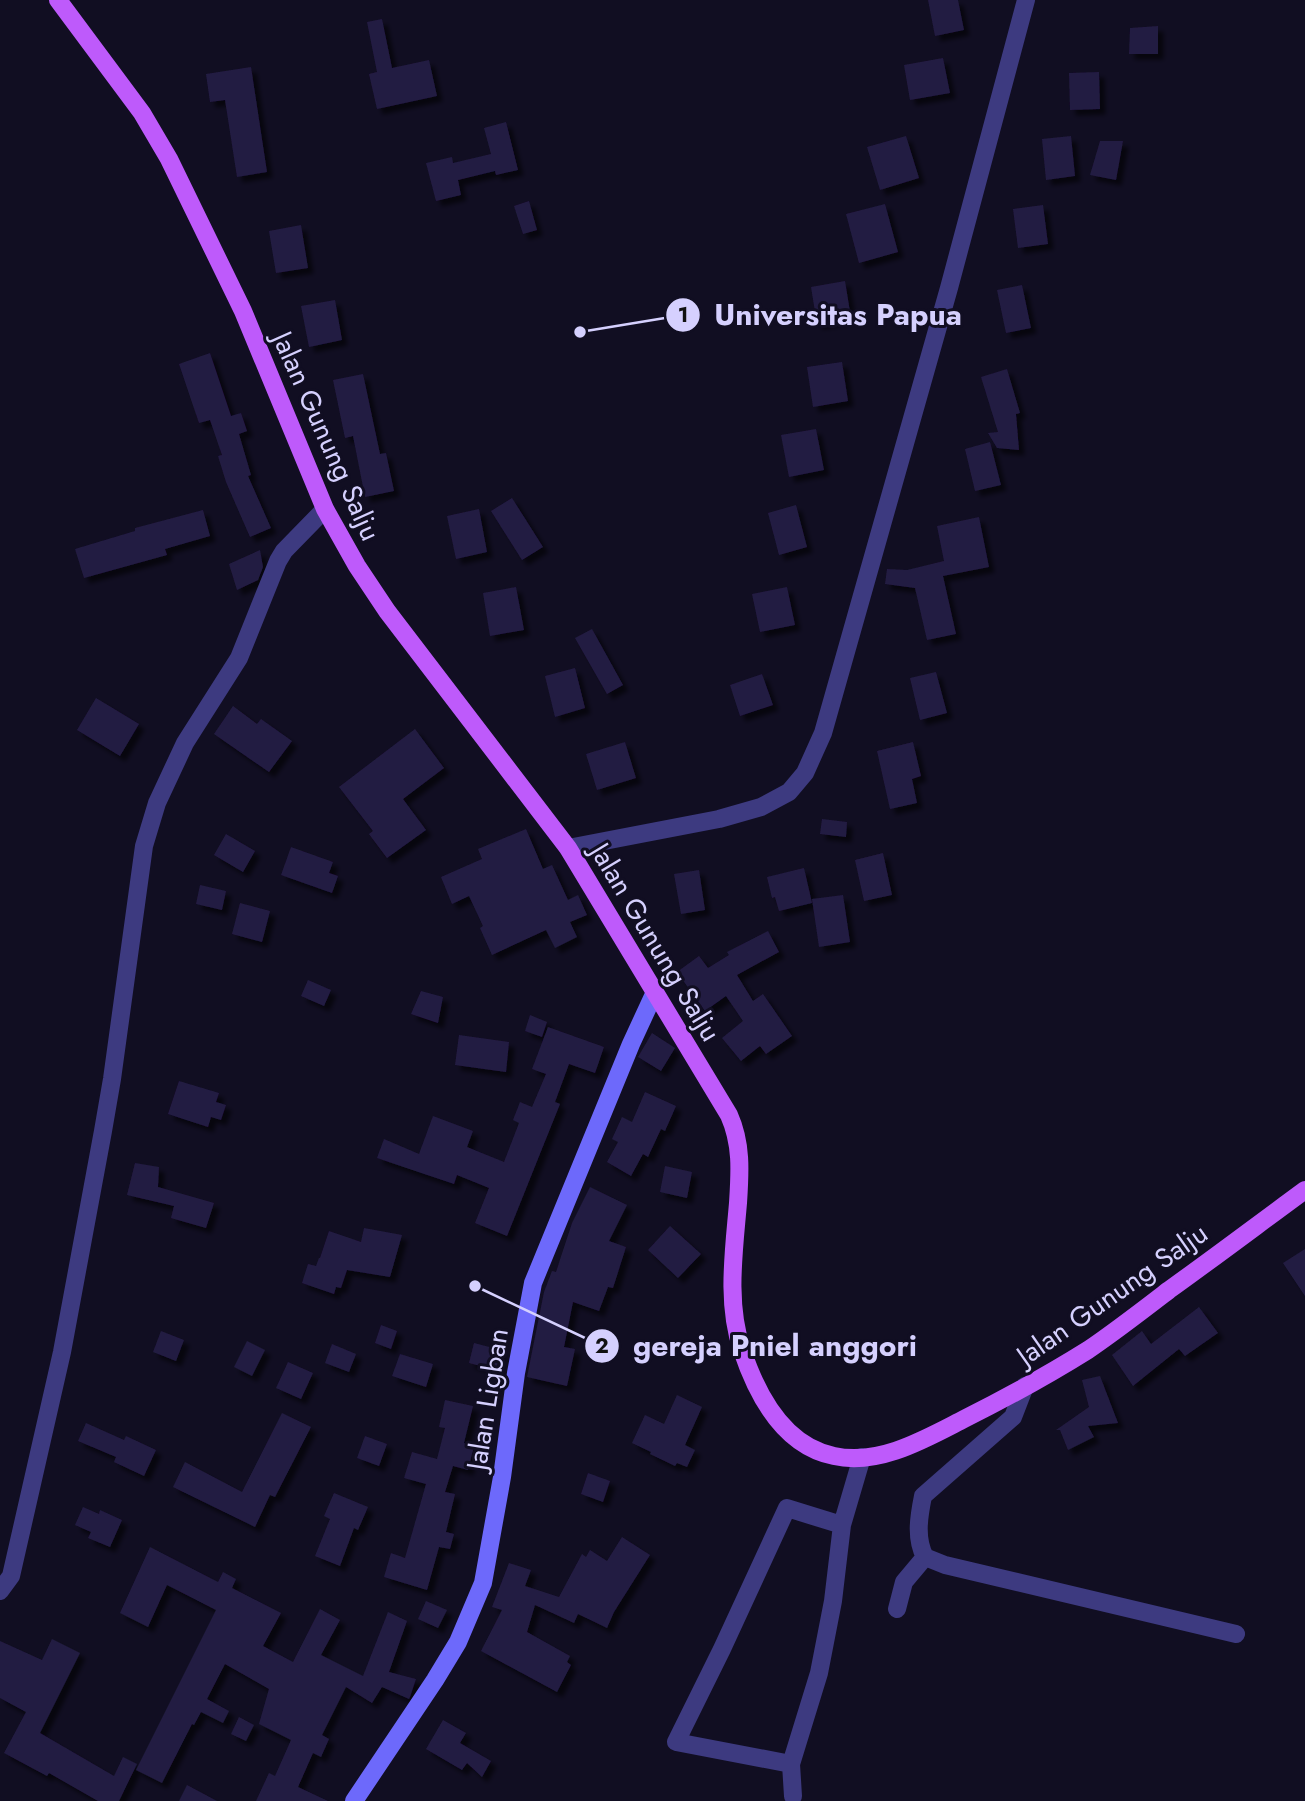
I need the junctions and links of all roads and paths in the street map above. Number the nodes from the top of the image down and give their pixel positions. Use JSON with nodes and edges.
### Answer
{"nodes":[{"id":1,"x":58,"y":0,"type":"edge"},
{"id":2,"x":1027,"y":0,"type":"edge"},
{"id":3,"x":325,"y":509,"type":"junction"},
{"id":4,"x":568,"y":848,"type":"junction"},
{"id":5,"x":655,"y":992,"type":"junction"},
{"id":6,"x":1305,"y":1190,"type":"edge"},
{"id":7,"x":1025,"y":1387,"type":"junction"},
{"id":8,"x":862,"y":1457,"type":"junction"},
{"id":9,"x":842,"y":1525,"type":"junction"},
{"id":10,"x":925,"y":1557,"type":"junction"},
{"id":11,"x":0,"y":1591,"type":"edge"},
{"id":12,"x":897,"y":1609,"type":"dead end"},
{"id":13,"x":1236,"y":1634,"type":"dead end"},
{"id":14,"x":791,"y":1764,"type":"junction"},
{"id":15,"x":793,"y":1797,"type":"dead end"},
{"id":16,"x":354,"y":1801,"type":"edge"}],
"edges":[{"from":1,"to":3,"type":"main road","name":"Jalan Gunung Salju"},
{"from":2,"to":4,"type":"street"},
{"from":3,"to":4,"type":"main road","name":"Jalan Gunung Salju"},
{"from":3,"to":11,"type":"street"},
{"from":4,"to":5,"type":"main road","name":"Jalan Gunung Salju"},
{"from":5,"to":8,"type":"main road","name":"Jalan Gunung Salju"},
{"from":5,"to":16,"type":"main road","name":"Jalan Ligban"},
{"from":6,"to":7,"type":"main road","name":"Jalan Gunung Salju"},
{"from":7,"to":8,"type":"main road","name":"Jalan Gunung Salju"},
{"from":7,"to":10,"type":"street"},
{"from":8,"to":9,"type":"street"},
{"from":9,"to":14,"type":"street"},
{"from":9,"to":14,"type":"street"},
{"from":10,"to":12,"type":"street"},
{"from":10,"to":13,"type":"street"},
{"from":14,"to":15,"type":"street"}]}
